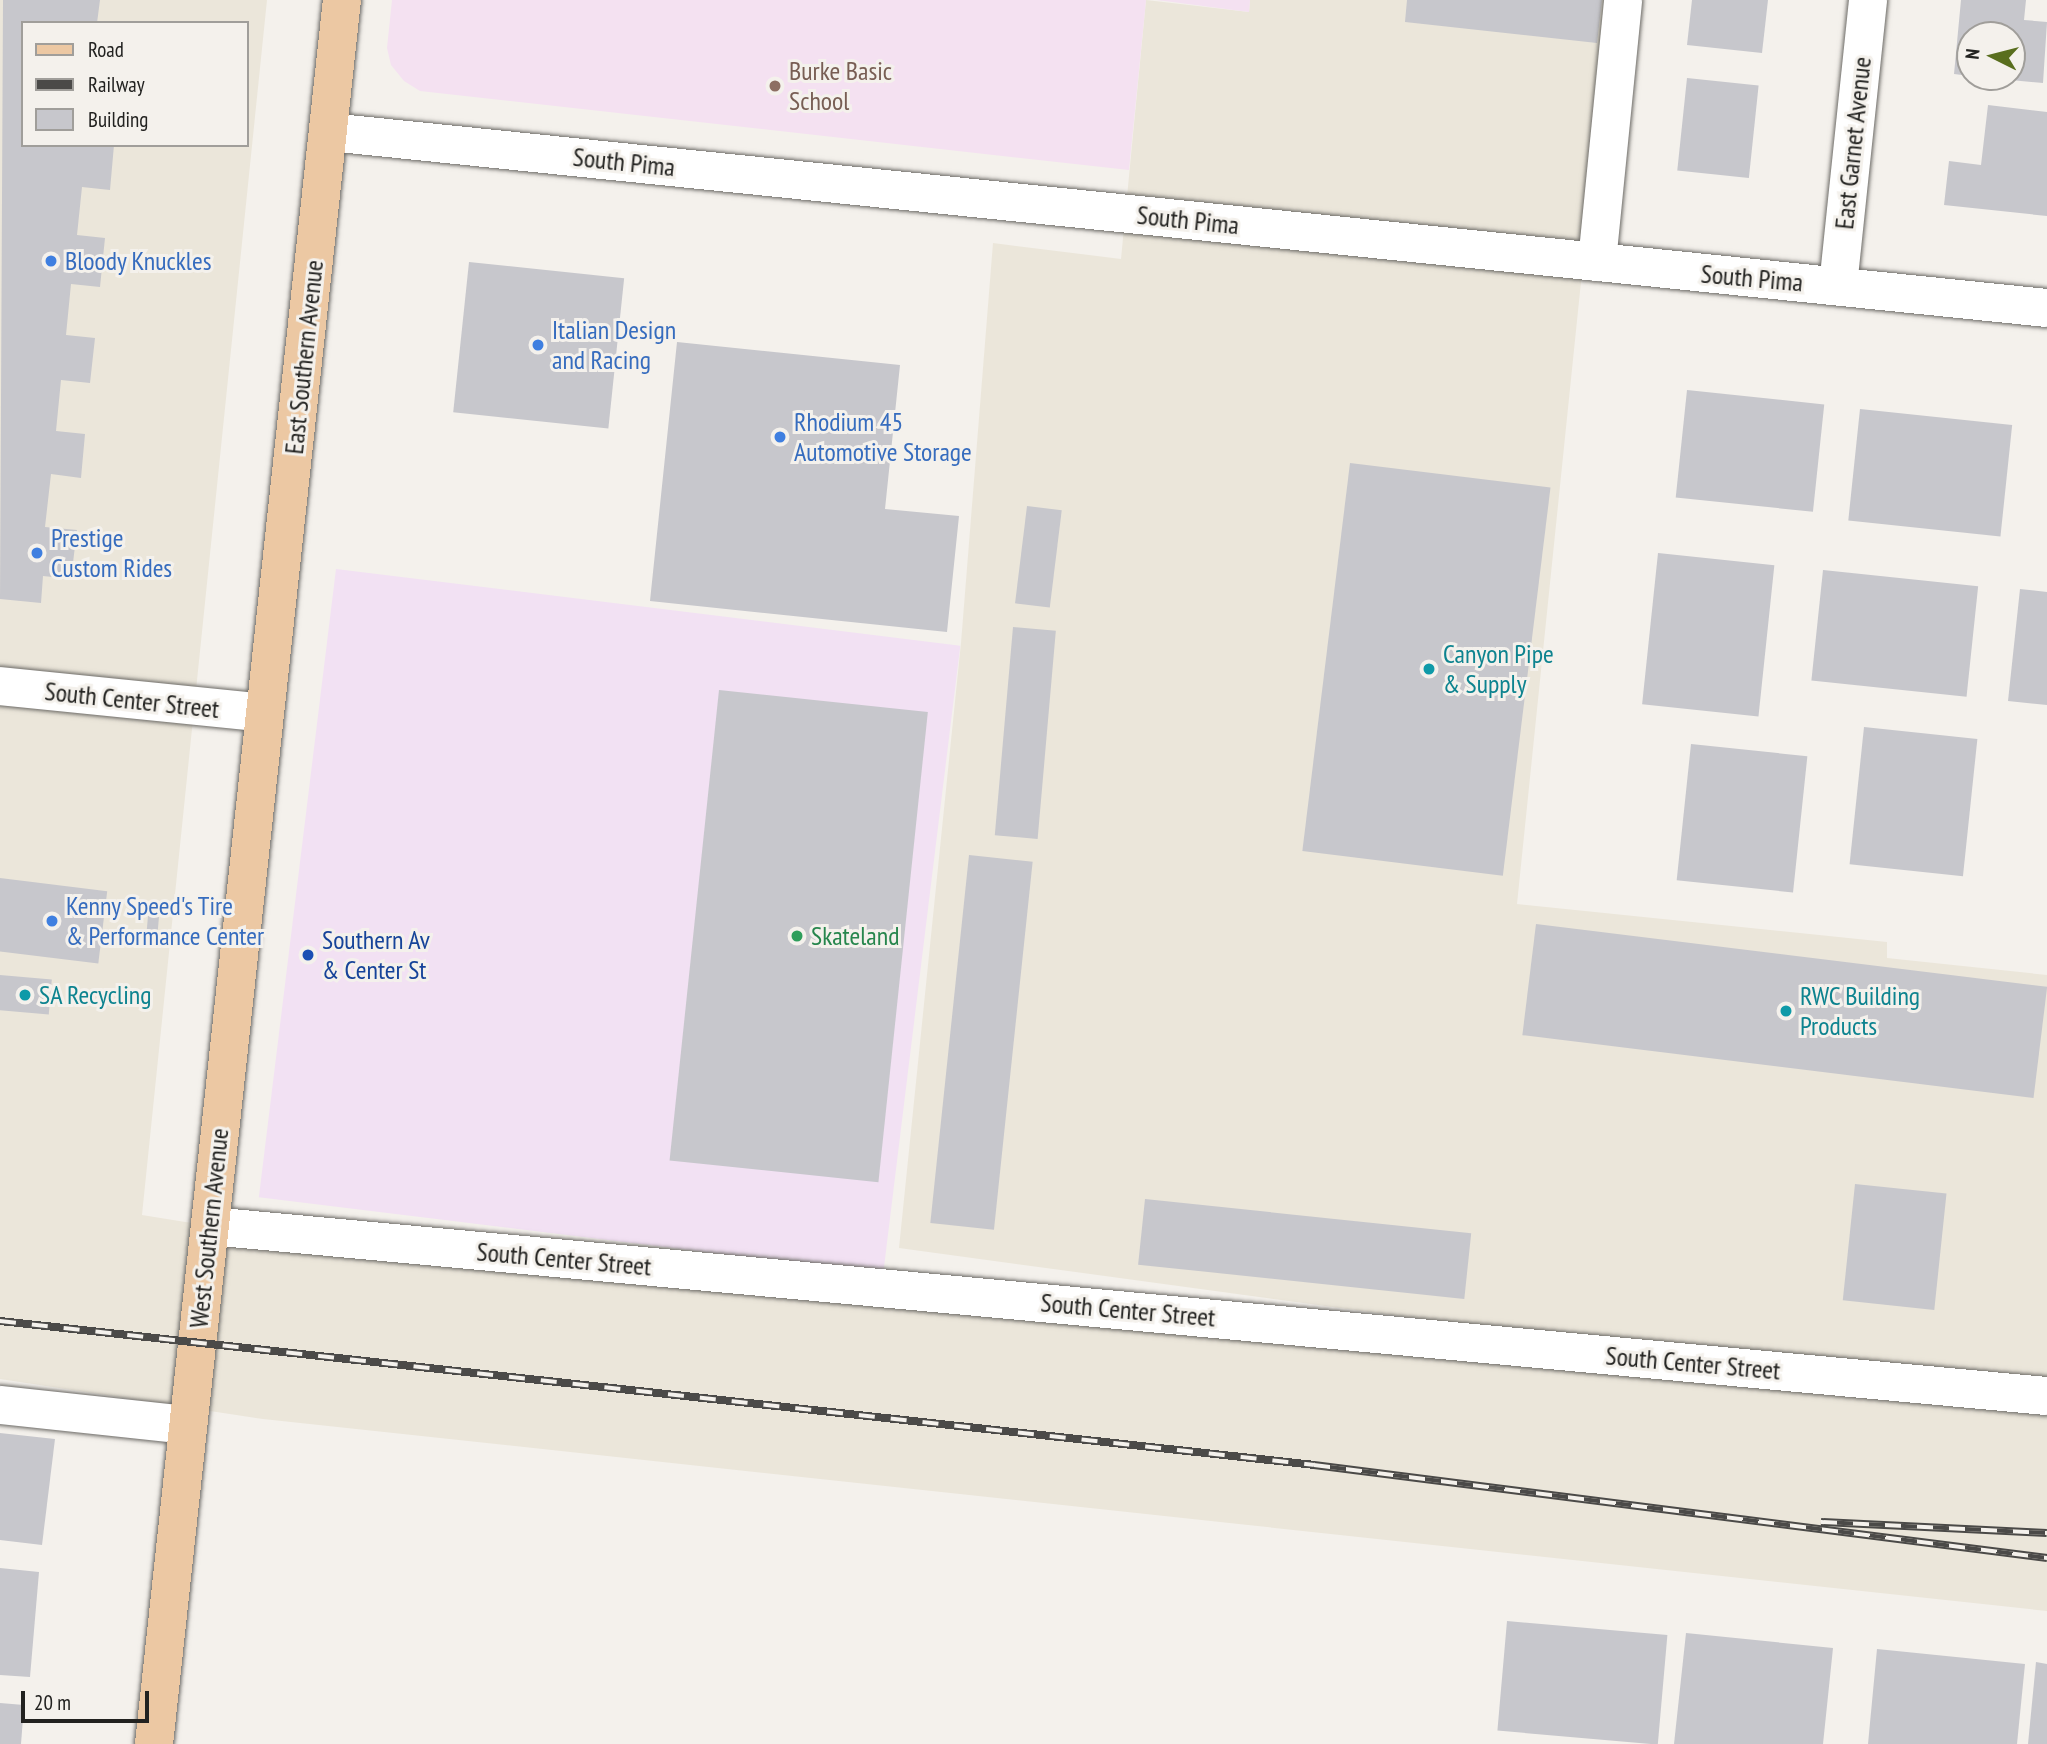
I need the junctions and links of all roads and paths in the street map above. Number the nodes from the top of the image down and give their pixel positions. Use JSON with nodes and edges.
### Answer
{"nodes":[{"id":1,"x":342,"y":0,"type":"edge"},
{"id":2,"x":1623,"y":0,"type":"edge"},
{"id":3,"x":1868,"y":0,"type":"edge"},
{"id":4,"x":329,"y":132,"type":"junction"},
{"id":5,"x":1597,"y":261,"type":"junction"},
{"id":6,"x":1838,"y":286,"type":"junction"},
{"id":7,"x":2047,"y":308,"type":"edge"},
{"id":8,"x":0,"y":686,"type":"edge"},
{"id":9,"x":264,"y":713,"type":"junction"},
{"id":10,"x":209,"y":1226,"type":"junction"},
{"id":11,"x":2047,"y":1396,"type":"edge"},
{"id":12,"x":0,"y":1405,"type":"edge"},
{"id":13,"x":188,"y":1426,"type":"junction"},
{"id":14,"x":154,"y":1744,"type":"edge"}],
"edges":[{"from":1,"to":4,"type":"main road","name":"East Southern Avenue"},
{"from":2,"to":5,"type":"street"},
{"from":3,"to":6,"type":"street","name":"East Garnet Avenue"},
{"from":4,"to":5,"type":"street","name":"South Pima"},
{"from":4,"to":9,"type":"main road","name":"East Southern Avenue"},
{"from":5,"to":6,"type":"street","name":"South Pima"},
{"from":6,"to":7,"type":"street","name":"South Pima"},
{"from":8,"to":9,"type":"street","name":"South Center Street"},
{"from":9,"to":10,"type":"main road","name":"West Southern Avenue"},
{"from":10,"to":11,"type":"street","name":"South Center Street"},
{"from":10,"to":13,"type":"main road","name":"West Southern Avenue"},
{"from":12,"to":13,"type":"street"},
{"from":13,"to":14,"type":"main road","name":"West Southern Avenue"}]}
